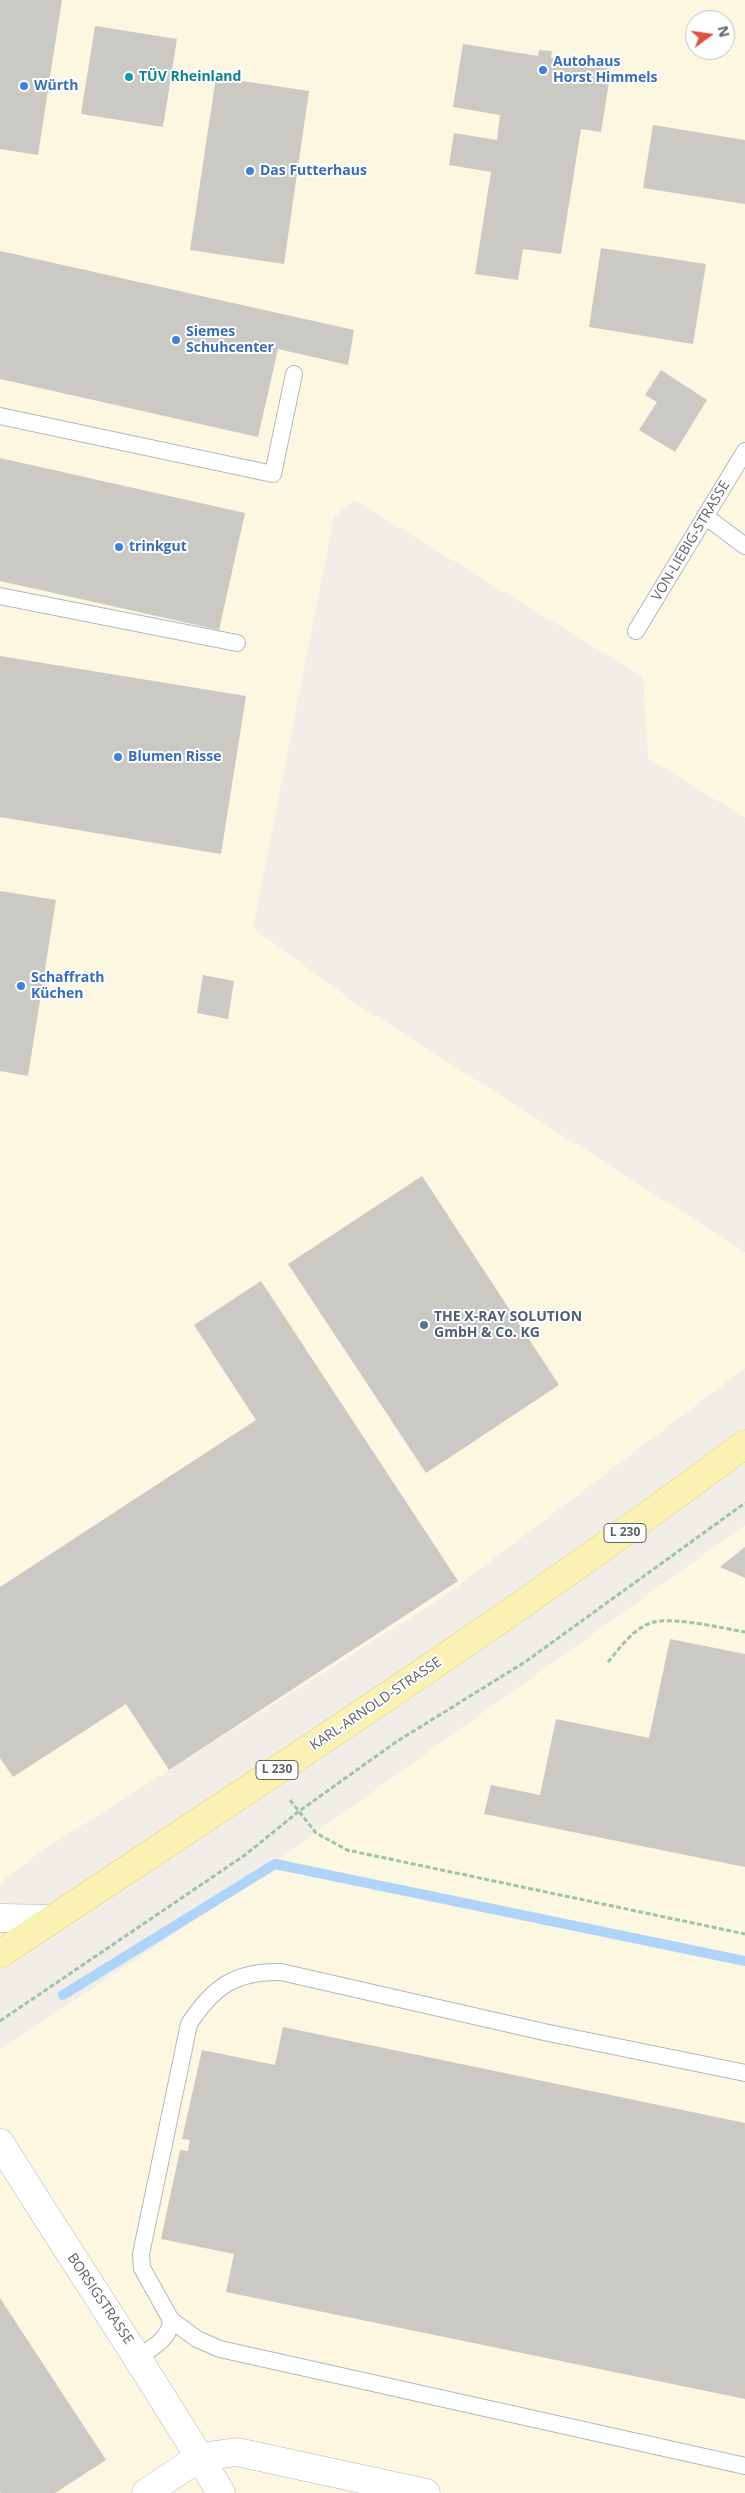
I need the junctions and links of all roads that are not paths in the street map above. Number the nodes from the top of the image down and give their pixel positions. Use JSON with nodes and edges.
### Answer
{"nodes":[{"id":1,"x":294,"y":374,"type":"dead end"},
{"id":2,"x":0,"y":416,"type":"edge"},
{"id":3,"x":745,"y":450,"type":"edge"},
{"id":4,"x":705,"y":516,"type":"junction"},
{"id":5,"x":745,"y":546,"type":"edge"},
{"id":6,"x":0,"y":596,"type":"edge"},
{"id":7,"x":636,"y":631,"type":"dead end"},
{"id":8,"x":237,"y":643,"type":"dead end"},
{"id":9,"x":745,"y":1444,"type":"edge"},
{"id":10,"x":0,"y":1918,"type":"edge"},
{"id":11,"x":52,"y":1919,"type":"junction"},
{"id":12,"x":0,"y":1954,"type":"edge"},
{"id":13,"x":745,"y":2073,"type":"edge"},
{"id":14,"x":0,"y":2143,"type":"edge"},
{"id":15,"x":171,"y":2320,"type":"junction"},
{"id":16,"x":139,"y":2357,"type":"junction"},
{"id":17,"x":200,"y":2457,"type":"junction"},
{"id":18,"x":745,"y":2466,"type":"edge"},
{"id":19,"x":146,"y":2493,"type":"edge"},
{"id":20,"x":221,"y":2493,"type":"edge"},
{"id":21,"x":426,"y":2493,"type":"edge"}],
"edges":[{"from":1,"to":2,"type":"lane"},
{"from":3,"to":4,"type":"lane","name":"VON-LIEBIG-STRASSE"},
{"from":4,"to":5,"type":"lane"},
{"from":4,"to":7,"type":"lane","name":"VON-LIEBIG-STRASSE"},
{"from":6,"to":8,"type":"lane"},
{"from":9,"to":11,"type":"main road","name":"KARL-ARNOLD-STRASSE","number":"L 230"},
{"from":10,"to":11,"type":"street"},
{"from":11,"to":12,"type":"main road","name":"KARL-ARNOLD-STRASSE","number":"L 230"},
{"from":13,"to":15,"type":"lane"},
{"from":14,"to":16,"type":"street","name":"BORSIGSTRASSE"},
{"from":15,"to":16,"type":"lane"},
{"from":15,"to":18,"type":"lane"},
{"from":16,"to":17,"type":"street","name":"BORSIGSTRASSE"},
{"from":17,"to":19,"type":"street"},
{"from":17,"to":20,"type":"street","name":"BORSIGSTRASSE"},
{"from":17,"to":21,"type":"street"}]}
